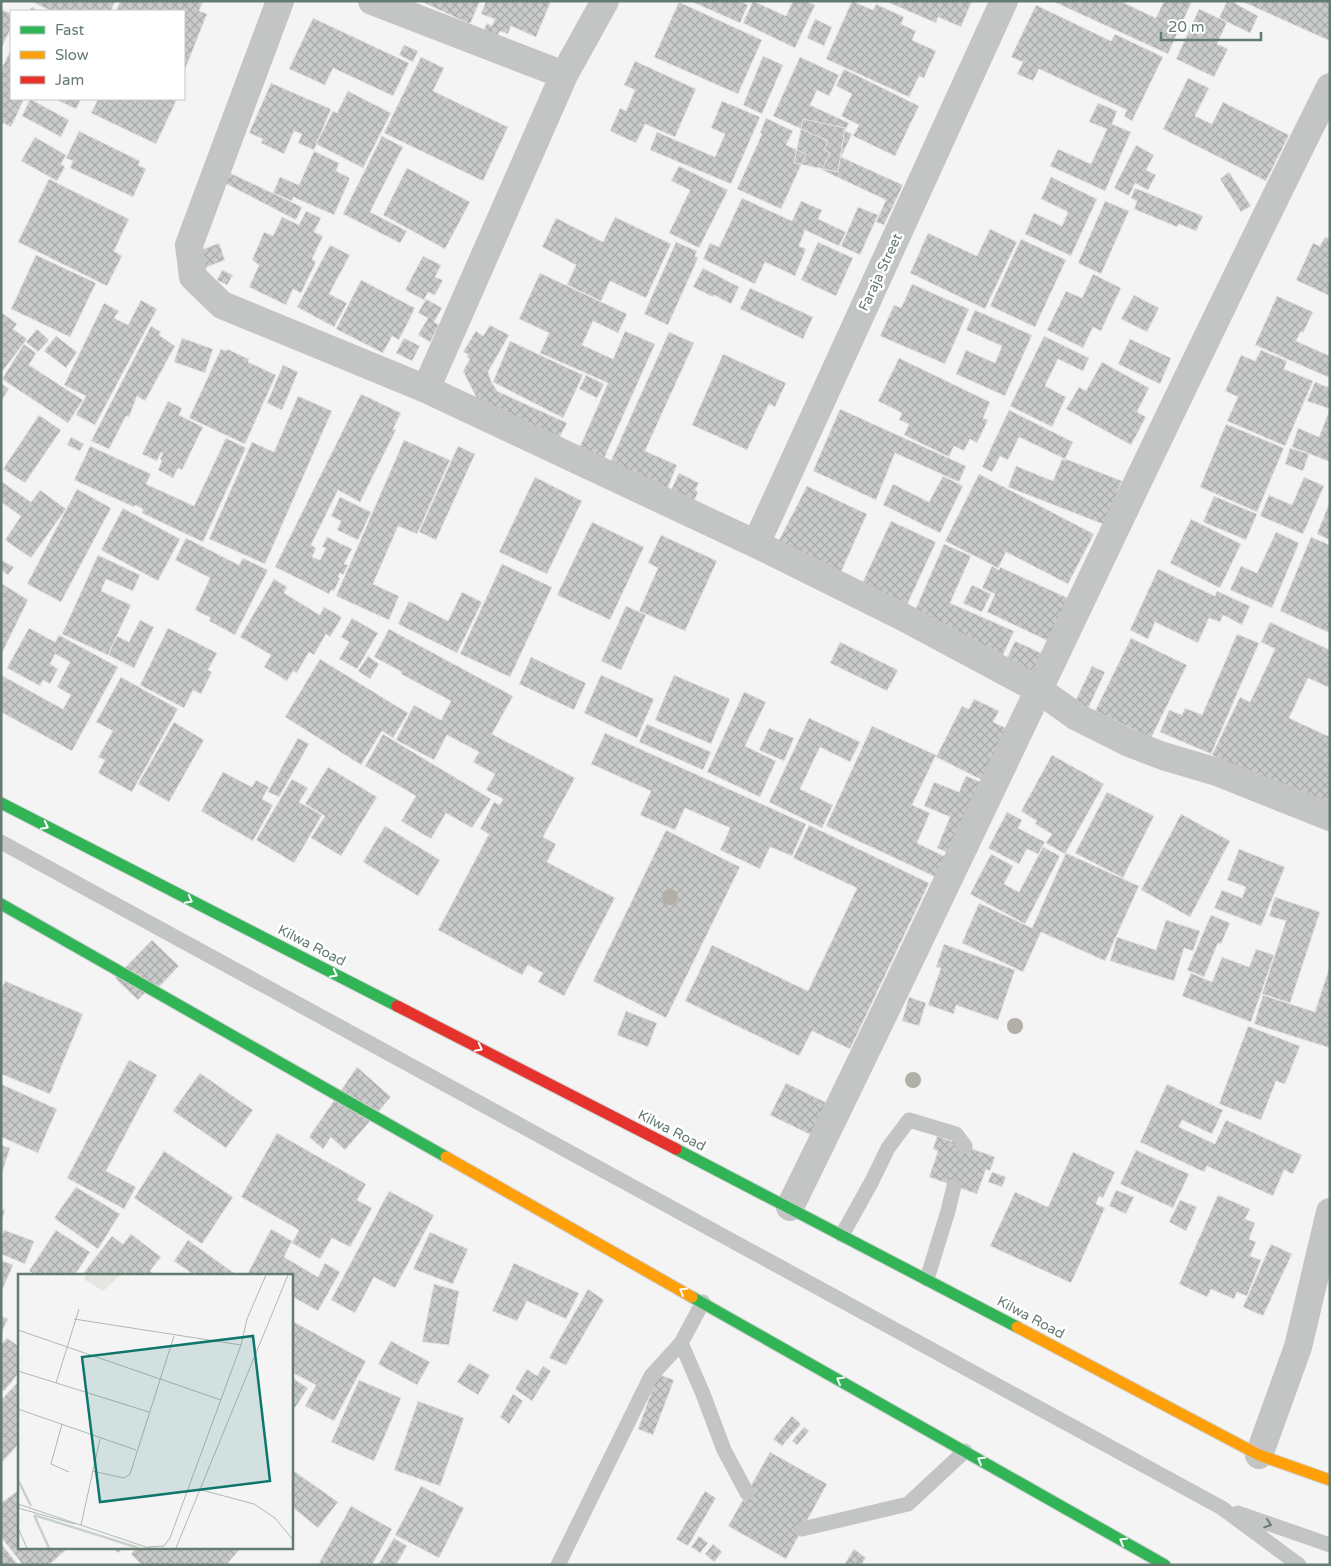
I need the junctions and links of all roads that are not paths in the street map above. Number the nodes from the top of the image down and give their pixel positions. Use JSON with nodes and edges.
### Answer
{"nodes":[{"id":1,"x":280,"y":1,"type":"edge"},
{"id":2,"x":372,"y":1,"type":"edge"},
{"id":3,"x":605,"y":1,"type":"edge"},
{"id":4,"x":1004,"y":1,"type":"edge"},
{"id":5,"x":564,"y":74,"type":"junction"},
{"id":6,"x":1330,"y":87,"type":"edge"},
{"id":7,"x":426,"y":389,"type":"junction"},
{"id":8,"x":756,"y":544,"type":"junction"},
{"id":9,"x":1039,"y":690,"type":"junction"},
{"id":10,"x":1,"y":804,"type":"edge"},
{"id":11,"x":1330,"y":818,"type":"edge"},
{"id":12,"x":1,"y":842,"type":"edge"},
{"id":13,"x":3,"y":908,"type":"edge"},
{"id":14,"x":965,"y":1146,"type":"dead end"},
{"id":15,"x":954,"y":1186,"type":"dead end"},
{"id":16,"x":790,"y":1207,"type":"junction"},
{"id":17,"x":1330,"y":1212,"type":"edge"},
{"id":18,"x":842,"y":1235,"type":"junction"},
{"id":19,"x":927,"y":1279,"type":"junction"},
{"id":20,"x":703,"y":1302,"type":"junction"},
{"id":21,"x":681,"y":1343,"type":"junction"},
{"id":22,"x":965,"y":1451,"type":"junction"},
{"id":23,"x":1259,"y":1455,"type":"junction"},
{"id":24,"x":1330,"y":1480,"type":"edge"},
{"id":25,"x":747,"y":1493,"type":"dead end"},
{"id":26,"x":1222,"y":1508,"type":"junction"},
{"id":27,"x":802,"y":1529,"type":"dead end"},
{"id":28,"x":1330,"y":1545,"type":"edge"},
{"id":29,"x":558,"y":1565,"type":"edge"},
{"id":30,"x":1165,"y":1565,"type":"edge"},
{"id":31,"x":1299,"y":1565,"type":"edge"}],
"edges":[{"from":1,"to":7,"type":"street"},
{"from":2,"to":5,"type":"street"},
{"from":3,"to":5,"type":"street"},
{"from":4,"to":8,"type":"street","name":"Faraja Street"},
{"from":5,"to":7,"type":"street"},
{"from":6,"to":9,"type":"street"},
{"from":7,"to":8,"type":"street"},
{"from":8,"to":9,"type":"street"},
{"from":9,"to":11,"type":"street"},
{"from":9,"to":16,"type":"street"},
{"from":10,"to":16,"type":"highway","name":"Kilwa Road","one_way":true},
{"from":12,"to":26,"type":"lane"},
{"from":20,"to":13,"type":"highway","one_way":true},
{"from":14,"to":18,"type":"lane"},
{"from":15,"to":19,"type":"lane"},
{"from":16,"to":18,"type":"highway","name":"Kilwa Road"},
{"from":17,"to":23,"type":"street"},
{"from":18,"to":19,"type":"highway","name":"Kilwa Road"},
{"from":19,"to":23,"type":"highway","name":"Kilwa Road"},
{"from":20,"to":21,"type":"lane"},
{"from":22,"to":20,"type":"highway","one_way":true},
{"from":21,"to":25,"type":"lane"},
{"from":21,"to":29,"type":"lane"},
{"from":22,"to":27,"type":"lane"},
{"from":30,"to":22,"type":"highway","one_way":true},
{"from":23,"to":24,"type":"highway","name":"Kilwa Road"},
{"from":26,"to":28,"type":"lane","one_way":true},
{"from":26,"to":31,"type":"lane"}]}
